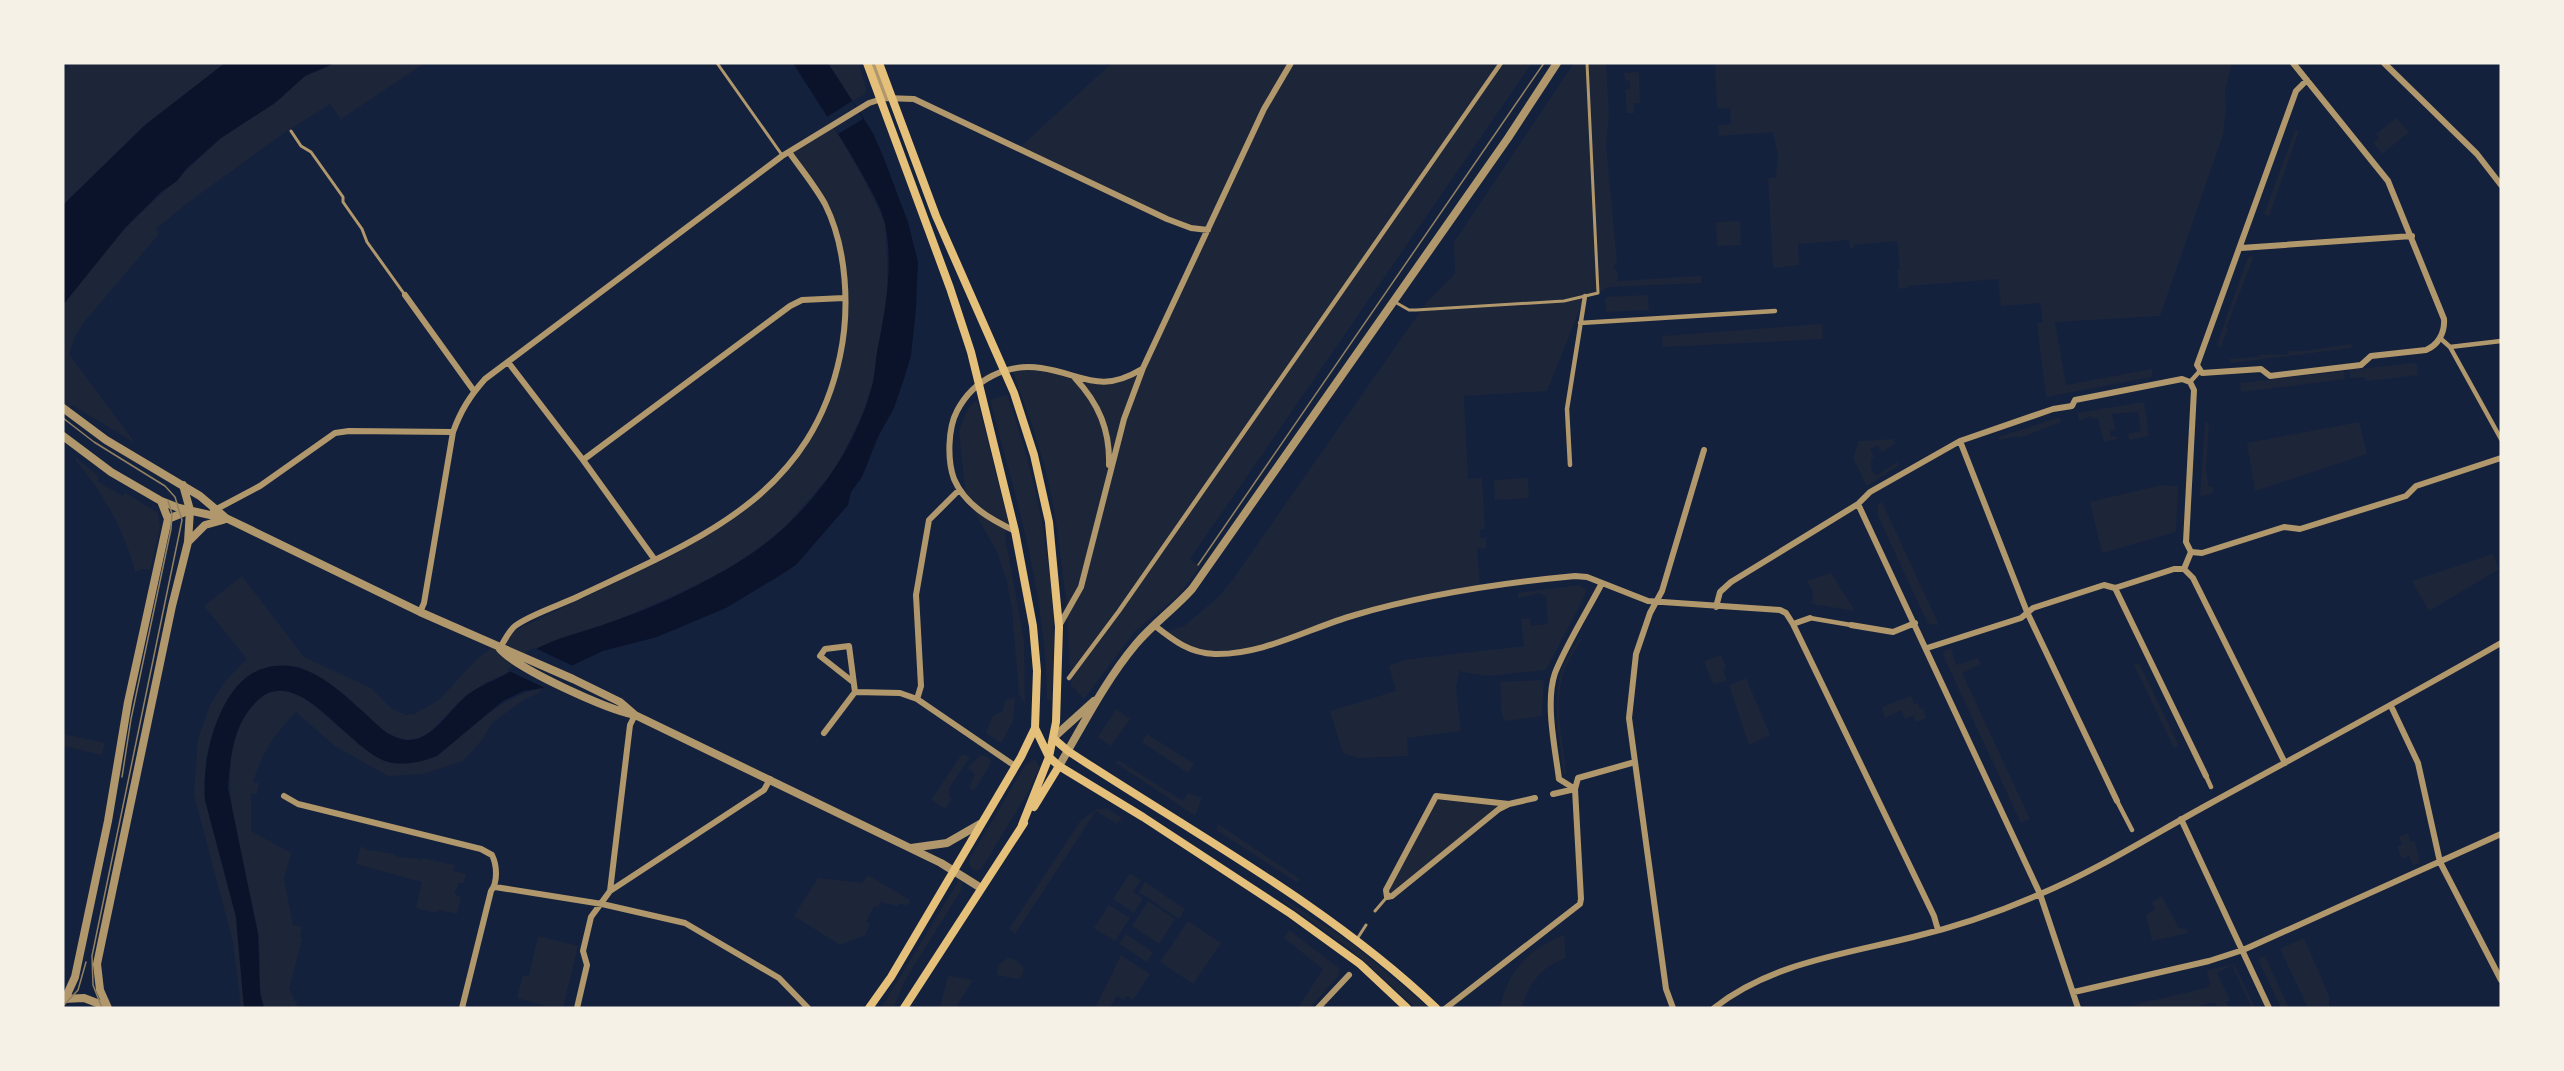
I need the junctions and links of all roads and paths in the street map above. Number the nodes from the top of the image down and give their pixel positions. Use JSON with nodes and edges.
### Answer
{"nodes":[{"id":1,"x":717,"y":63,"type":"edge"},
{"id":2,"x":867,"y":63,"type":"edge"},
{"id":3,"x":873,"y":63,"type":"edge"},
{"id":4,"x":879,"y":63,"type":"edge"},
{"id":5,"x":1291,"y":63,"type":"edge"},
{"id":6,"x":1501,"y":63,"type":"edge"},
{"id":7,"x":1557,"y":63,"type":"edge"},
{"id":8,"x":1587,"y":63,"type":"edge"},
{"id":9,"x":2293,"y":63,"type":"edge"},
{"id":10,"x":2384,"y":63,"type":"edge"},
{"id":11,"x":2307,"y":80,"type":"junction"},
{"id":12,"x":885,"y":98,"type":"junction"},
{"id":13,"x":291,"y":131,"type":"dead end"},
{"id":14,"x":785,"y":154,"type":"junction"},
{"id":15,"x":2501,"y":185,"type":"edge"},
{"id":16,"x":1208,"y":230,"type":"junction"},
{"id":17,"x":2412,"y":236,"type":"junction"},
{"id":18,"x":2241,"y":248,"type":"junction"},
{"id":19,"x":405,"y":295,"type":"joint"},
{"id":20,"x":1584,"y":296,"type":"junction"},
{"id":21,"x":844,"y":298,"type":"junction"},
{"id":22,"x":1394,"y":301,"type":"junction"},
{"id":23,"x":1775,"y":311,"type":"dead end"},
{"id":24,"x":1580,"y":323,"type":"junction"},
{"id":25,"x":2440,"y":338,"type":"junction"},
{"id":26,"x":2501,"y":341,"type":"edge"},
{"id":27,"x":2450,"y":347,"type":"junction"},
{"id":28,"x":508,"y":362,"type":"junction"},
{"id":29,"x":1143,"y":368,"type":"junction"},
{"id":30,"x":2199,"y":372,"type":"junction"},
{"id":31,"x":1075,"y":378,"type":"junction"},
{"id":32,"x":2190,"y":382,"type":"junction"},
{"id":33,"x":474,"y":391,"type":"junction"},
{"id":34,"x":63,"y":408,"type":"edge"},
{"id":35,"x":453,"y":432,"type":"junction"},
{"id":36,"x":63,"y":436,"type":"edge"},
{"id":37,"x":2501,"y":439,"type":"edge"},
{"id":38,"x":1960,"y":441,"type":"junction"},
{"id":39,"x":1704,"y":450,"type":"dead end"},
{"id":40,"x":2501,"y":458,"type":"edge"},
{"id":41,"x":583,"y":460,"type":"junction"},
{"id":42,"x":1570,"y":465,"type":"dead end"},
{"id":43,"x":1109,"y":475,"type":"junction"},
{"id":44,"x":183,"y":485,"type":"junction"},
{"id":45,"x":959,"y":490,"type":"junction"},
{"id":46,"x":161,"y":501,"type":"junction"},
{"id":47,"x":1858,"y":504,"type":"junction"},
{"id":48,"x":189,"y":510,"type":"junction"},
{"id":49,"x":216,"y":510,"type":"junction"},
{"id":50,"x":208,"y":515,"type":"junction"},
{"id":51,"x":168,"y":519,"type":"junction"},
{"id":52,"x":228,"y":519,"type":"junction"},
{"id":53,"x":1015,"y":531,"type":"junction"},
{"id":54,"x":188,"y":542,"type":"junction"},
{"id":55,"x":2191,"y":552,"type":"junction"},
{"id":56,"x":655,"y":560,"type":"junction"},
{"id":57,"x":2184,"y":569,"type":"junction"},
{"id":58,"x":1602,"y":583,"type":"junction"},
{"id":59,"x":2115,"y":588,"type":"junction"},
{"id":60,"x":1657,"y":602,"type":"junction"},
{"id":61,"x":1716,"y":607,"type":"junction"},
{"id":62,"x":420,"y":612,"type":"junction"},
{"id":63,"x":2026,"y":612,"type":"junction"},
{"id":64,"x":1810,"y":618,"type":"joint"},
{"id":65,"x":1915,"y":623,"type":"junction"},
{"id":66,"x":1793,"y":624,"type":"junction"},
{"id":67,"x":1154,"y":625,"type":"junction"},
{"id":68,"x":1851,"y":625,"type":"joint"},
{"id":69,"x":1059,"y":627,"type":"junction"},
{"id":70,"x":2501,"y":643,"type":"edge"},
{"id":71,"x":500,"y":648,"type":"junction"},
{"id":72,"x":1927,"y":648,"type":"junction"},
{"id":73,"x":1069,"y":678,"type":"dead end"},
{"id":74,"x":853,"y":682,"type":"junction"},
{"id":75,"x":855,"y":692,"type":"junction"},
{"id":76,"x":1102,"y":694,"type":"junction"},
{"id":77,"x":917,"y":699,"type":"junction"},
{"id":78,"x":2391,"y":706,"type":"junction"},
{"id":79,"x":635,"y":715,"type":"junction"},
{"id":80,"x":1035,"y":728,"type":"junction"},
{"id":81,"x":824,"y":733,"type":"dead end"},
{"id":82,"x":1053,"y":738,"type":"junction"},
{"id":83,"x":1041,"y":745,"type":"junction"},
{"id":84,"x":1068,"y":751,"type":"junction"},
{"id":85,"x":1021,"y":757,"type":"junction"},
{"id":86,"x":1049,"y":757,"type":"junction"},
{"id":87,"x":1635,"y":762,"type":"junction"},
{"id":88,"x":2285,"y":763,"type":"junction"},
{"id":89,"x":1015,"y":766,"type":"junction"},
{"id":90,"x":1059,"y":766,"type":"junction"},
{"id":91,"x":2206,"y":776,"type":"joint"},
{"id":92,"x":770,"y":779,"type":"junction"},
{"id":93,"x":2211,"y":787,"type":"dead end"},
{"id":94,"x":1575,"y":789,"type":"junction"},
{"id":95,"x":1553,"y":794,"type":"dead end"},
{"id":96,"x":285,"y":796,"type":"dead end"},
{"id":97,"x":1535,"y":798,"type":"dead end"},
{"id":98,"x":2117,"y":801,"type":"joint"},
{"id":99,"x":1509,"y":804,"type":"junction"},
{"id":100,"x":2181,"y":819,"type":"junction"},
{"id":101,"x":980,"y":824,"type":"junction"},
{"id":102,"x":1022,"y":825,"type":"junction"},
{"id":103,"x":2132,"y":830,"type":"dead end"},
{"id":104,"x":2501,"y":834,"type":"edge"},
{"id":105,"x":910,"y":848,"type":"junction"},
{"id":106,"x":2440,"y":862,"type":"junction"},
{"id":107,"x":953,"y":870,"type":"junction"},
{"id":108,"x":495,"y":886,"type":"junction"},
{"id":109,"x":981,"y":888,"type":"junction"},
{"id":110,"x":610,"y":891,"type":"junction"},
{"id":111,"x":2040,"y":894,"type":"junction"},
{"id":112,"x":1387,"y":897,"type":"junction"},
{"id":113,"x":602,"y":904,"type":"junction"},
{"id":114,"x":1376,"y":911,"type":"dead end"},
{"id":115,"x":1366,"y":925,"type":"dead end"},
{"id":116,"x":1938,"y":930,"type":"junction"},
{"id":117,"x":1356,"y":940,"type":"junction"},
{"id":118,"x":2243,"y":950,"type":"junction"},
{"id":119,"x":1354,"y":970,"type":"dead end"},
{"id":120,"x":1348,"y":975,"type":"joint"},
{"id":121,"x":2501,"y":980,"type":"edge"},
{"id":122,"x":2074,"y":992,"type":"junction"},
{"id":123,"x":64,"y":999,"type":"edge"},
{"id":124,"x":109,"y":1008,"type":"edge"},
{"id":125,"x":462,"y":1008,"type":"edge"},
{"id":126,"x":577,"y":1008,"type":"edge"},
{"id":127,"x":808,"y":1008,"type":"edge"},
{"id":128,"x":868,"y":1008,"type":"edge"},
{"id":129,"x":904,"y":1008,"type":"edge"},
{"id":130,"x":1318,"y":1008,"type":"edge"},
{"id":131,"x":1407,"y":1008,"type":"edge"},
{"id":132,"x":1436,"y":1008,"type":"edge"},
{"id":133,"x":1446,"y":1008,"type":"edge"},
{"id":134,"x":1673,"y":1008,"type":"edge"},
{"id":135,"x":1714,"y":1008,"type":"edge"},
{"id":136,"x":2078,"y":1008,"type":"edge"},
{"id":137,"x":2269,"y":1008,"type":"edge"}],
"edges":[{"from":1,"to":14,"type":"lane"},
{"from":2,"to":53,"type":"main road"},
{"from":3,"to":12,"type":"street"},
{"from":4,"to":69,"type":"main road"},
{"from":5,"to":16,"type":"street"},
{"from":6,"to":73,"type":"street"},
{"from":7,"to":22,"type":"street"},
{"from":8,"to":20,"type":"lane"},
{"from":9,"to":11,"type":"street"},
{"from":10,"to":15,"type":"street"},
{"from":11,"to":17,"type":"street"},
{"from":11,"to":18,"type":"street"},
{"from":12,"to":14,"type":"street"},
{"from":12,"to":16,"type":"street"},
{"from":13,"to":19,"type":"lane"},
{"from":14,"to":21,"type":"street"},
{"from":14,"to":28,"type":"street"},
{"from":16,"to":29,"type":"street"},
{"from":17,"to":18,"type":"street"},
{"from":17,"to":25,"type":"street"},
{"from":18,"to":30,"type":"street"},
{"from":19,"to":33,"type":"street"},
{"from":20,"to":22,"type":"lane"},
{"from":20,"to":24,"type":"street"},
{"from":21,"to":41,"type":"street"},
{"from":21,"to":56,"type":"street"},
{"from":22,"to":67,"type":"street"},
{"from":23,"to":24,"type":"street"},
{"from":24,"to":42,"type":"street"},
{"from":25,"to":27,"type":"street"},
{"from":25,"to":30,"type":"street"},
{"from":26,"to":27,"type":"street"},
{"from":27,"to":37,"type":"street"},
{"from":28,"to":33,"type":"street"},
{"from":28,"to":41,"type":"street"},
{"from":29,"to":31,"type":"street"},
{"from":29,"to":43,"type":"street"},
{"from":30,"to":32,"type":"street"},
{"from":31,"to":43,"type":"street"},
{"from":31,"to":45,"type":"street"},
{"from":32,"to":38,"type":"street"},
{"from":32,"to":55,"type":"street"},
{"from":33,"to":35,"type":"street"},
{"from":34,"to":44,"type":"street"},
{"from":35,"to":49,"type":"street"},
{"from":35,"to":62,"type":"street"},
{"from":36,"to":46,"type":"street"},
{"from":38,"to":47,"type":"street"},
{"from":38,"to":63,"type":"street"},
{"from":39,"to":60,"type":"street"},
{"from":40,"to":55,"type":"street"},
{"from":41,"to":56,"type":"street"},
{"from":43,"to":69,"type":"street"},
{"from":44,"to":48,"type":"street"},
{"from":44,"to":49,"type":"street"},
{"from":45,"to":53,"type":"street"},
{"from":45,"to":77,"type":"street"},
{"from":46,"to":48,"type":"street"},
{"from":46,"to":51,"type":"street"},
{"from":47,"to":61,"type":"street"},
{"from":47,"to":65,"type":"street"},
{"from":48,"to":50,"type":"street"},
{"from":48,"to":51,"type":"street"},
{"from":48,"to":54,"type":"street"},
{"from":49,"to":50,"type":"street"},
{"from":49,"to":52,"type":"street"},
{"from":50,"to":52,"type":"street"},
{"from":51,"to":123,"type":"street"},
{"from":52,"to":54,"type":"street"},
{"from":52,"to":62,"type":"street"},
{"from":53,"to":80,"type":"main road"},
{"from":54,"to":124,"type":"street"},
{"from":55,"to":57,"type":"street"},
{"from":56,"to":71,"type":"street"},
{"from":57,"to":59,"type":"street"},
{"from":57,"to":88,"type":"street"},
{"from":58,"to":60,"type":"street"},
{"from":58,"to":67,"type":"street"},
{"from":58,"to":94,"type":"street"},
{"from":59,"to":63,"type":"street"},
{"from":59,"to":91,"type":"street"},
{"from":60,"to":61,"type":"street"},
{"from":60,"to":87,"type":"street"},
{"from":61,"to":66,"type":"street"},
{"from":62,"to":71,"type":"street"},
{"from":63,"to":72,"type":"street"},
{"from":63,"to":98,"type":"street"},
{"from":64,"to":66,"type":"street"},
{"from":64,"to":68,"type":"street"},
{"from":65,"to":68,"type":"street"},
{"from":65,"to":72,"type":"street"},
{"from":66,"to":116,"type":"street"},
{"from":67,"to":76,"type":"street"},
{"from":69,"to":82,"type":"main road"},
{"from":70,"to":78,"type":"street"},
{"from":71,"to":79,"type":"street"},
{"from":71,"to":79,"type":"street"},
{"from":72,"to":111,"type":"street"},
{"from":74,"to":74,"type":"street"},
{"from":74,"to":75,"type":"street"},
{"from":75,"to":77,"type":"street"},
{"from":75,"to":81,"type":"street"},
{"from":76,"to":82,"type":"street"},
{"from":76,"to":84,"type":"street"},
{"from":77,"to":89,"type":"street"},
{"from":78,"to":88,"type":"street"},
{"from":78,"to":106,"type":"street"},
{"from":79,"to":92,"type":"street"},
{"from":79,"to":110,"type":"street"},
{"from":80,"to":83,"type":"main road"},
{"from":80,"to":85,"type":"main road"},
{"from":82,"to":83,"type":"main road"},
{"from":82,"to":84,"type":"main road"},
{"from":82,"to":86,"type":"main road"},
{"from":83,"to":85,"type":"main road"},
{"from":83,"to":86,"type":"main road"},
{"from":84,"to":90,"type":"street"},
{"from":84,"to":117,"type":"main road"},
{"from":85,"to":89,"type":"main road"},
{"from":86,"to":90,"type":"main road"},
{"from":86,"to":102,"type":"main road"},
{"from":87,"to":94,"type":"street"},
{"from":87,"to":134,"type":"street"},
{"from":88,"to":100,"type":"street"},
{"from":89,"to":101,"type":"main road"},
{"from":90,"to":102,"type":"main road"},
{"from":90,"to":131,"type":"main road"},
{"from":91,"to":93,"type":"street"},
{"from":92,"to":105,"type":"street"},
{"from":92,"to":110,"type":"street"},
{"from":94,"to":95,"type":"street"},
{"from":94,"to":133,"type":"street"},
{"from":96,"to":108,"type":"street"},
{"from":97,"to":99,"type":"street"},
{"from":98,"to":103,"type":"street"},
{"from":99,"to":112,"type":"street"},
{"from":99,"to":112,"type":"street"},
{"from":100,"to":111,"type":"street"},
{"from":100,"to":118,"type":"street"},
{"from":101,"to":105,"type":"street"},
{"from":101,"to":107,"type":"main road"},
{"from":102,"to":109,"type":"main road"},
{"from":104,"to":106,"type":"street"},
{"from":105,"to":107,"type":"street"},
{"from":106,"to":118,"type":"street"},
{"from":106,"to":121,"type":"street"},
{"from":107,"to":109,"type":"street"},
{"from":107,"to":128,"type":"main road"},
{"from":108,"to":113,"type":"street"},
{"from":108,"to":125,"type":"street"},
{"from":109,"to":129,"type":"main road"},
{"from":110,"to":113,"type":"street"},
{"from":111,"to":116,"type":"street"},
{"from":111,"to":122,"type":"street"},
{"from":112,"to":114,"type":"lane"},
{"from":113,"to":126,"type":"street"},
{"from":113,"to":127,"type":"street"},
{"from":115,"to":117,"type":"lane"},
{"from":116,"to":135,"type":"street"},
{"from":117,"to":132,"type":"main road"},
{"from":118,"to":122,"type":"street"},
{"from":118,"to":137,"type":"street"},
{"from":119,"to":120,"type":"street"},
{"from":120,"to":130,"type":"street"},
{"from":122,"to":136,"type":"street"},
{"from":123,"to":124,"type":"street"}]}
